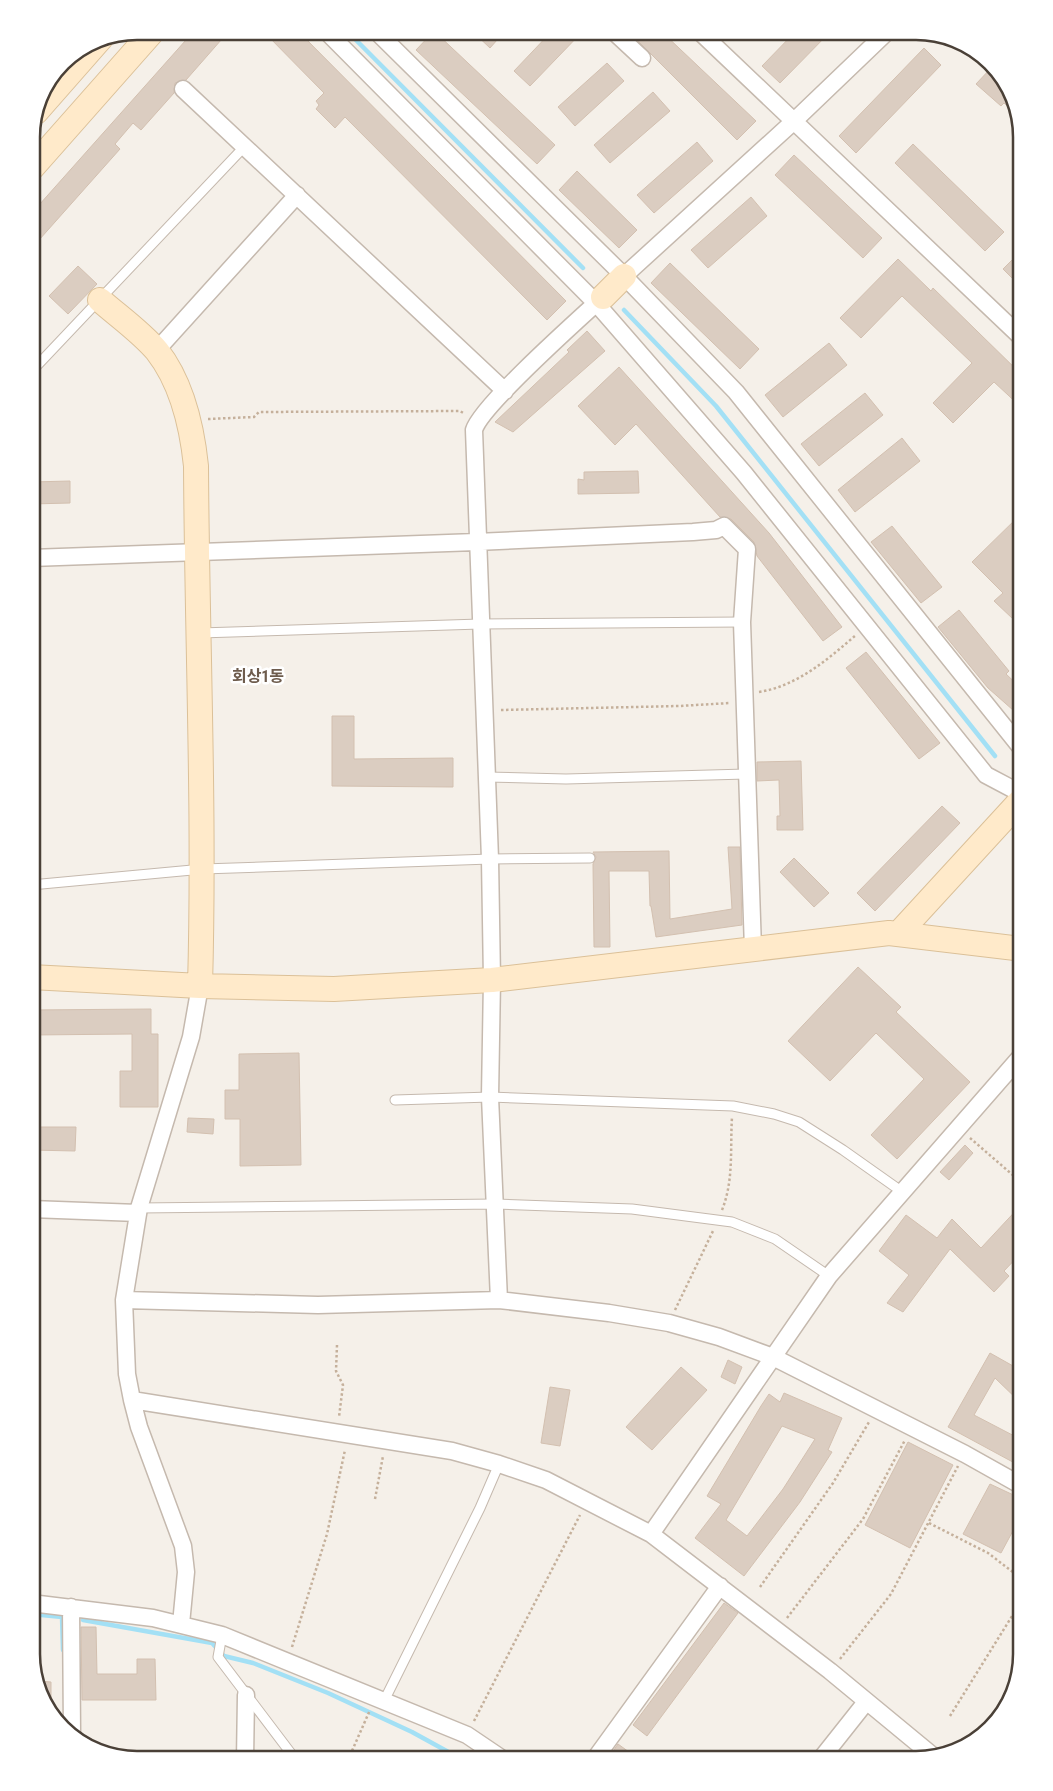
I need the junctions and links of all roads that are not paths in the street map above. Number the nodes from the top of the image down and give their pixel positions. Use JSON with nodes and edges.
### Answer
{"nodes":[{"id":1,"x":145,"y":40,"type":"edge"},
{"id":2,"x":335,"y":40,"type":"edge"},
{"id":3,"x":385,"y":40,"type":"edge"},
{"id":4,"x":623,"y":40,"type":"edge"},
{"id":5,"x":708,"y":40,"type":"edge"},
{"id":6,"x":880,"y":40,"type":"edge"},
{"id":7,"x":86,"y":55,"type":"edge"},
{"id":8,"x":642,"y":58,"type":"dead end"},
{"id":9,"x":184,"y":89,"type":"dead end"},
{"id":10,"x":48,"y":99,"type":"edge"},
{"id":11,"x":793,"y":122,"type":"junction"},
{"id":12,"x":245,"y":146,"type":"junction"},
{"id":13,"x":40,"y":159,"type":"edge"},
{"id":14,"x":297,"y":195,"type":"junction"},
{"id":15,"x":624,"y":276,"type":"junction"},
{"id":16,"x":100,"y":300,"type":"junction"},
{"id":17,"x":600,"y":300,"type":"junction"},
{"id":18,"x":1013,"y":330,"type":"edge"},
{"id":19,"x":156,"y":351,"type":"junction"},
{"id":20,"x":40,"y":363,"type":"edge"},
{"id":21,"x":505,"y":391,"type":"junction"},
{"id":22,"x":476,"y":542,"type":"junction"},
{"id":23,"x":197,"y":553,"type":"junction"},
{"id":24,"x":40,"y":558,"type":"edge"},
{"id":25,"x":742,"y":622,"type":"junction"},
{"id":26,"x":480,"y":624,"type":"junction"},
{"id":27,"x":200,"y":633,"type":"junction"},
{"id":28,"x":1013,"y":738,"type":"edge"},
{"id":29,"x":746,"y":774,"type":"junction"},
{"id":30,"x":486,"y":778,"type":"junction"},
{"id":31,"x":1013,"y":789,"type":"edge"},
{"id":32,"x":1013,"y":809,"type":"edge"},
{"id":33,"x":590,"y":858,"type":"dead end"},
{"id":34,"x":490,"y":859,"type":"junction"},
{"id":35,"x":203,"y":869,"type":"junction"},
{"id":36,"x":40,"y":884,"type":"edge"},
{"id":37,"x":899,"y":933,"type":"junction"},
{"id":38,"x":1013,"y":948,"type":"edge"},
{"id":39,"x":753,"y":949,"type":"junction"},
{"id":40,"x":40,"y":977,"type":"edge"},
{"id":41,"x":492,"y":980,"type":"junction"},
{"id":42,"x":200,"y":986,"type":"junction"},
{"id":43,"x":1013,"y":1065,"type":"edge"},
{"id":44,"x":490,"y":1096,"type":"junction"},
{"id":45,"x":395,"y":1100,"type":"dead end"},
{"id":46,"x":901,"y":1192,"type":"junction"},
{"id":47,"x":496,"y":1204,"type":"junction"},
{"id":48,"x":40,"y":1209,"type":"edge"},
{"id":49,"x":138,"y":1211,"type":"junction"},
{"id":50,"x":829,"y":1276,"type":"junction"},
{"id":51,"x":124,"y":1300,"type":"junction"},
{"id":52,"x":499,"y":1300,"type":"junction"},
{"id":53,"x":773,"y":1357,"type":"junction"},
{"id":54,"x":132,"y":1400,"type":"junction"},
{"id":55,"x":499,"y":1464,"type":"junction"},
{"id":56,"x":1013,"y":1481,"type":"edge"},
{"id":57,"x":651,"y":1534,"type":"junction"},
{"id":58,"x":720,"y":1586,"type":"junction"},
{"id":59,"x":40,"y":1604,"type":"edge"},
{"id":60,"x":71,"y":1607,"type":"junction"},
{"id":61,"x":181,"y":1624,"type":"junction"},
{"id":62,"x":222,"y":1635,"type":"junction"},
{"id":63,"x":246,"y":1695,"type":"junction"},
{"id":64,"x":380,"y":1700,"type":"junction"},
{"id":65,"x":866,"y":1702,"type":"junction"},
{"id":66,"x":72,"y":1726,"type":"edge"},
{"id":67,"x":926,"y":1750,"type":"edge"},
{"id":68,"x":245,"y":1751,"type":"edge"},
{"id":69,"x":289,"y":1751,"type":"edge"},
{"id":70,"x":491,"y":1751,"type":"edge"},
{"id":71,"x":601,"y":1751,"type":"edge"},
{"id":72,"x":827,"y":1751,"type":"edge"}],
"edges":[{"from":1,"to":13,"type":"street"},
{"from":2,"to":17,"type":"street"},
{"from":3,"to":15,"type":"street"},
{"from":4,"to":8,"type":"street"},
{"from":5,"to":11,"type":"street"},
{"from":6,"to":11,"type":"street"},
{"from":7,"to":10,"type":"street"},
{"from":9,"to":12,"type":"street"},
{"from":11,"to":15,"type":"street"},
{"from":11,"to":18,"type":"street"},
{"from":12,"to":14,"type":"street"},
{"from":12,"to":16,"type":"lane"},
{"from":14,"to":19,"type":"street"},
{"from":14,"to":21,"type":"street"},
{"from":15,"to":17,"type":"street"},
{"from":15,"to":28,"type":"street"},
{"from":16,"to":19,"type":"street"},
{"from":16,"to":20,"type":"lane"},
{"from":17,"to":21,"type":"street"},
{"from":17,"to":31,"type":"street"},
{"from":19,"to":23,"type":"street"},
{"from":21,"to":22,"type":"street"},
{"from":22,"to":23,"type":"street"},
{"from":22,"to":25,"type":"street"},
{"from":22,"to":26,"type":"street"},
{"from":23,"to":24,"type":"street"},
{"from":23,"to":27,"type":"street"},
{"from":25,"to":26,"type":"lane"},
{"from":25,"to":29,"type":"street"},
{"from":26,"to":27,"type":"lane"},
{"from":26,"to":30,"type":"street"},
{"from":27,"to":35,"type":"street"},
{"from":29,"to":30,"type":"lane"},
{"from":29,"to":39,"type":"street"},
{"from":30,"to":34,"type":"street"},
{"from":32,"to":37,"type":"street"},
{"from":33,"to":34,"type":"lane"},
{"from":34,"to":35,"type":"lane"},
{"from":34,"to":41,"type":"street"},
{"from":35,"to":36,"type":"lane"},
{"from":35,"to":42,"type":"street"},
{"from":37,"to":38,"type":"street"},
{"from":37,"to":39,"type":"street"},
{"from":39,"to":41,"type":"street"},
{"from":40,"to":42,"type":"street"},
{"from":41,"to":42,"type":"street"},
{"from":41,"to":44,"type":"street"},
{"from":42,"to":49,"type":"street"},
{"from":43,"to":46,"type":"street"},
{"from":44,"to":45,"type":"lane"},
{"from":44,"to":46,"type":"lane"},
{"from":44,"to":47,"type":"street"},
{"from":46,"to":50,"type":"street"},
{"from":47,"to":49,"type":"lane"},
{"from":47,"to":50,"type":"lane"},
{"from":47,"to":52,"type":"street"},
{"from":48,"to":49,"type":"street"},
{"from":49,"to":51,"type":"street"},
{"from":50,"to":53,"type":"street"},
{"from":51,"to":52,"type":"street"},
{"from":51,"to":54,"type":"street"},
{"from":52,"to":53,"type":"street"},
{"from":53,"to":56,"type":"street"},
{"from":53,"to":57,"type":"street"},
{"from":54,"to":55,"type":"street"},
{"from":54,"to":61,"type":"street"},
{"from":55,"to":57,"type":"street"},
{"from":55,"to":64,"type":"lane"},
{"from":57,"to":58,"type":"street"},
{"from":58,"to":65,"type":"street"},
{"from":58,"to":71,"type":"street"},
{"from":59,"to":60,"type":"street"},
{"from":60,"to":61,"type":"street"},
{"from":60,"to":66,"type":"street"},
{"from":61,"to":62,"type":"street"},
{"from":62,"to":63,"type":"lane"},
{"from":62,"to":64,"type":"street"},
{"from":63,"to":68,"type":"street"},
{"from":63,"to":69,"type":"lane"},
{"from":64,"to":70,"type":"street"},
{"from":65,"to":67,"type":"street"},
{"from":65,"to":72,"type":"street"}]}
